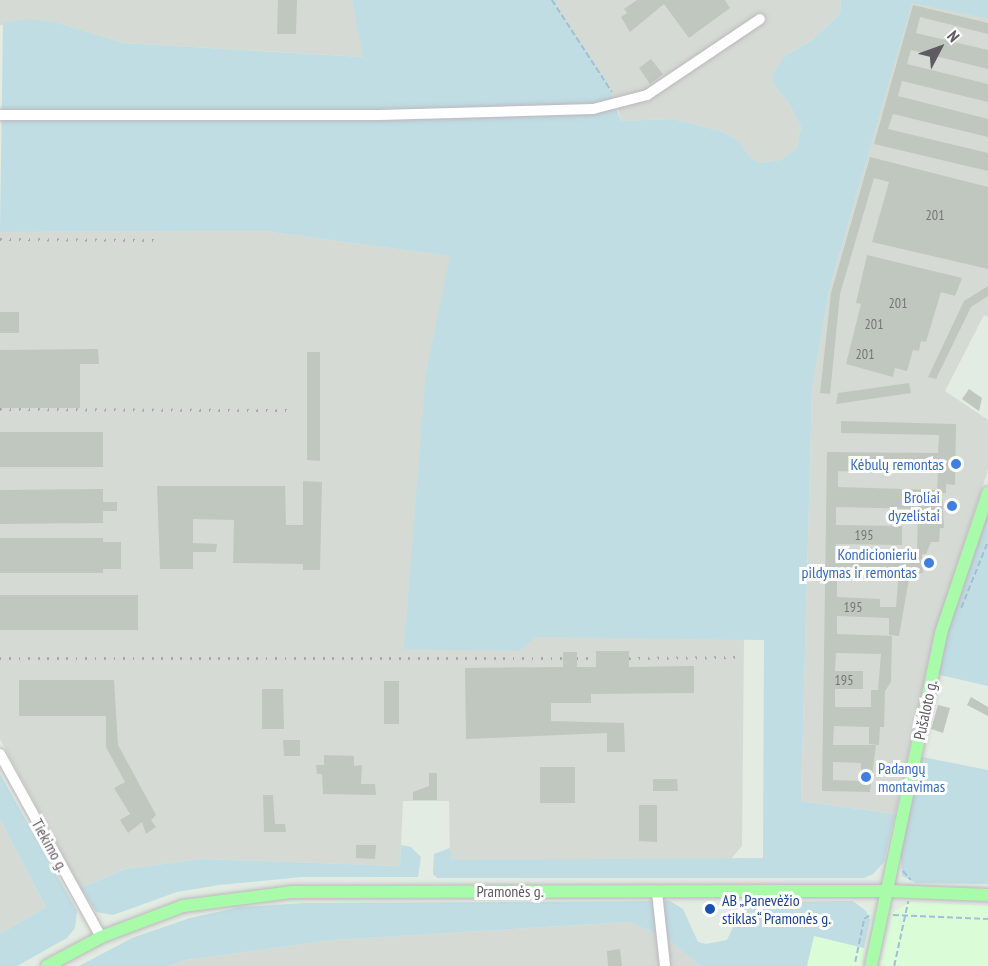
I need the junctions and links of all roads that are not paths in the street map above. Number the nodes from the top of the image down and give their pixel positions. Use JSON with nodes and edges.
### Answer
{"nodes":[{"id":1,"x":760,"y":19,"type":"dead end"},
{"id":2,"x":0,"y":115,"type":"edge"},
{"id":3,"x":988,"y":493,"type":"edge"},
{"id":4,"x":0,"y":753,"type":"edge"},
{"id":5,"x":887,"y":891,"type":"junction"},
{"id":6,"x":657,"y":892,"type":"junction"},
{"id":7,"x":988,"y":895,"type":"edge"},
{"id":8,"x":101,"y":937,"type":"junction"},
{"id":9,"x":46,"y":966,"type":"edge"},
{"id":10,"x":665,"y":966,"type":"edge"},
{"id":11,"x":871,"y":966,"type":"edge"}],
"edges":[{"from":1,"to":2,"type":"street"},
{"from":3,"to":5,"type":"main road","name":"Pušaloto g."},
{"from":4,"to":8,"type":"street","name":"Tiekimo g."},
{"from":5,"to":6,"type":"main road","name":"Pramonės g."},
{"from":5,"to":7,"type":"main road","name":"Pramonės g."},
{"from":5,"to":11,"type":"main road","name":"Pušaloto g."},
{"from":6,"to":8,"type":"main road","name":"Pramonės g."},
{"from":6,"to":10,"type":"street"},
{"from":8,"to":9,"type":"main road","name":"Pramonės g."}]}
